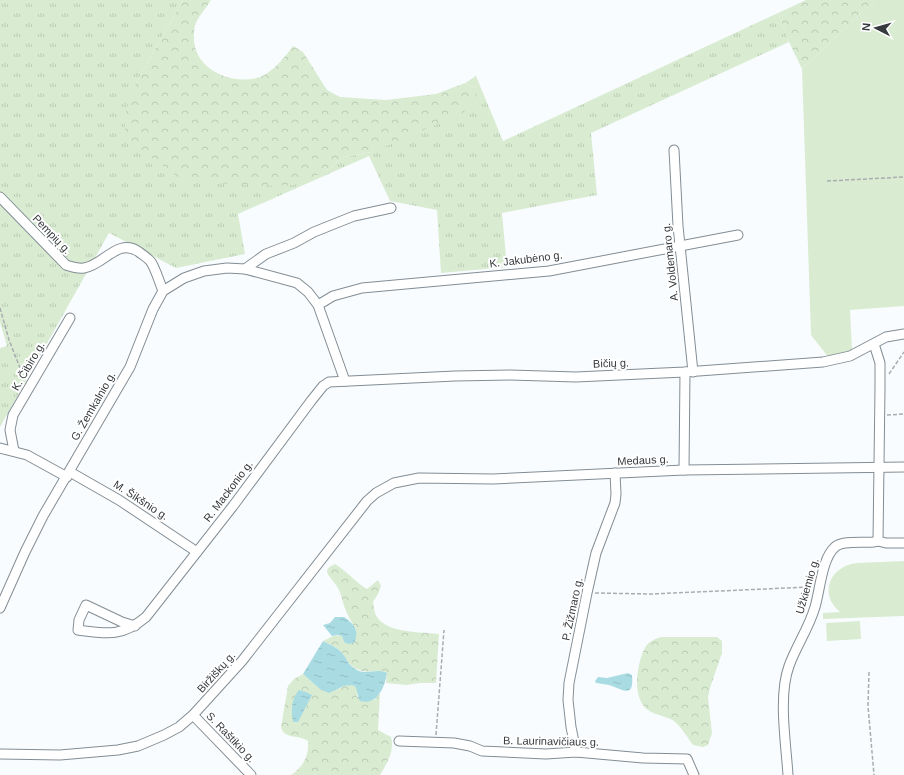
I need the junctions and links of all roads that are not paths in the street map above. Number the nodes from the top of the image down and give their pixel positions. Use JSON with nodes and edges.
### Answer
{"nodes":[{"id":1,"x":674,"y":150,"type":"dead end"},
{"id":2,"x":0,"y":196,"type":"edge"},
{"id":3,"x":391,"y":208,"type":"dead end"},
{"id":4,"x":738,"y":235,"type":"dead end"},
{"id":5,"x":680,"y":246,"type":"junction"},
{"id":6,"x":245,"y":269,"type":"junction"},
{"id":7,"x":163,"y":291,"type":"junction"},
{"id":8,"x":318,"y":306,"type":"junction"},
{"id":9,"x":70,"y":318,"type":"dead end"},
{"id":10,"x":904,"y":334,"type":"edge"},
{"id":11,"x":874,"y":344,"type":"junction"},
{"id":12,"x":689,"y":372,"type":"junction"},
{"id":13,"x":345,"y":381,"type":"junction"},
{"id":14,"x":0,"y":448,"type":"edge"},
{"id":15,"x":14,"y":451,"type":"junction"},
{"id":16,"x":904,"y":467,"type":"edge"},
{"id":17,"x":878,"y":468,"type":"junction"},
{"id":18,"x":684,"y":470,"type":"junction"},
{"id":19,"x":615,"y":473,"type":"junction"},
{"id":20,"x":68,"y":474,"type":"junction"},
{"id":21,"x":384,"y":488,"type":"joint"},
{"id":22,"x":878,"y":541,"type":"junction"},
{"id":23,"x":904,"y":543,"type":"edge"},
{"id":24,"x":197,"y":552,"type":"junction"},
{"id":25,"x":0,"y":608,"type":"edge"},
{"id":26,"x":135,"y":626,"type":"junction"},
{"id":27,"x":194,"y":715,"type":"junction"},
{"id":28,"x":399,"y":741,"type":"dead end"},
{"id":29,"x":576,"y":752,"type":"junction"},
{"id":30,"x":0,"y":754,"type":"edge"},
{"id":31,"x":251,"y":775,"type":"edge"},
{"id":32,"x":694,"y":775,"type":"edge"},
{"id":33,"x":788,"y":775,"type":"edge"}],
"edges":[{"from":1,"to":5,"type":"street","name":"A. Voldemaro g."},
{"from":2,"to":7,"type":"street","name":"Pempių g."},
{"from":3,"to":6,"type":"street"},
{"from":4,"to":5,"type":"street","name":"K. Jakubėno g."},
{"from":5,"to":8,"type":"street","name":"K. Jakubėno g."},
{"from":5,"to":12,"type":"street","name":"A. Voldemaro g."},
{"from":6,"to":7,"type":"street","name":"G. Žemkalnio g."},
{"from":6,"to":8,"type":"street","name":"G. Žemkalnio g."},
{"from":7,"to":20,"type":"street","name":"G. Žemkalnio g."},
{"from":8,"to":13,"type":"street","name":"G. Žemkalnio g."},
{"from":9,"to":15,"type":"street","name":"K. Čibiro g."},
{"from":10,"to":11,"type":"street","name":"Bičių g."},
{"from":11,"to":12,"type":"street","name":"Bičių g."},
{"from":11,"to":17,"type":"street"},
{"from":12,"to":13,"type":"street","name":"Bičių g."},
{"from":12,"to":18,"type":"street","name":"A. Voldemaro g."},
{"from":13,"to":24,"type":"street","name":"R. Mackonio g."},
{"from":14,"to":15,"type":"street","name":"M. Šikšnio g."},
{"from":15,"to":20,"type":"street","name":"M. Šikšnio g."},
{"from":16,"to":17,"type":"street","name":"Medaus g."},
{"from":17,"to":18,"type":"street","name":"Medaus g."},
{"from":17,"to":22,"type":"street"},
{"from":18,"to":19,"type":"street","name":"Medaus g."},
{"from":19,"to":21,"type":"street","name":"Medaus g."},
{"from":19,"to":29,"type":"street","name":"P. Žižmaro g."},
{"from":20,"to":24,"type":"street","name":"M. Šikšnio g."},
{"from":20,"to":25,"type":"street","name":"G. Žemkalnio g."},
{"from":21,"to":27,"type":"street","name":"Biržiškų g."},
{"from":22,"to":23,"type":"street"},
{"from":22,"to":33,"type":"street","name":"Užkiemio g."},
{"from":24,"to":26,"type":"street","name":"R. Mackonio g."},
{"from":26,"to":26,"type":"street","name":"R. Mackonio g."},
{"from":27,"to":30,"type":"street","name":"Biržiškų g."},
{"from":27,"to":31,"type":"street","name":"S. Raštikio g."},
{"from":28,"to":29,"type":"street","name":"B. Laurinavičiaus g."},
{"from":29,"to":32,"type":"street","name":"B. Laurinavičiaus g."}]}
